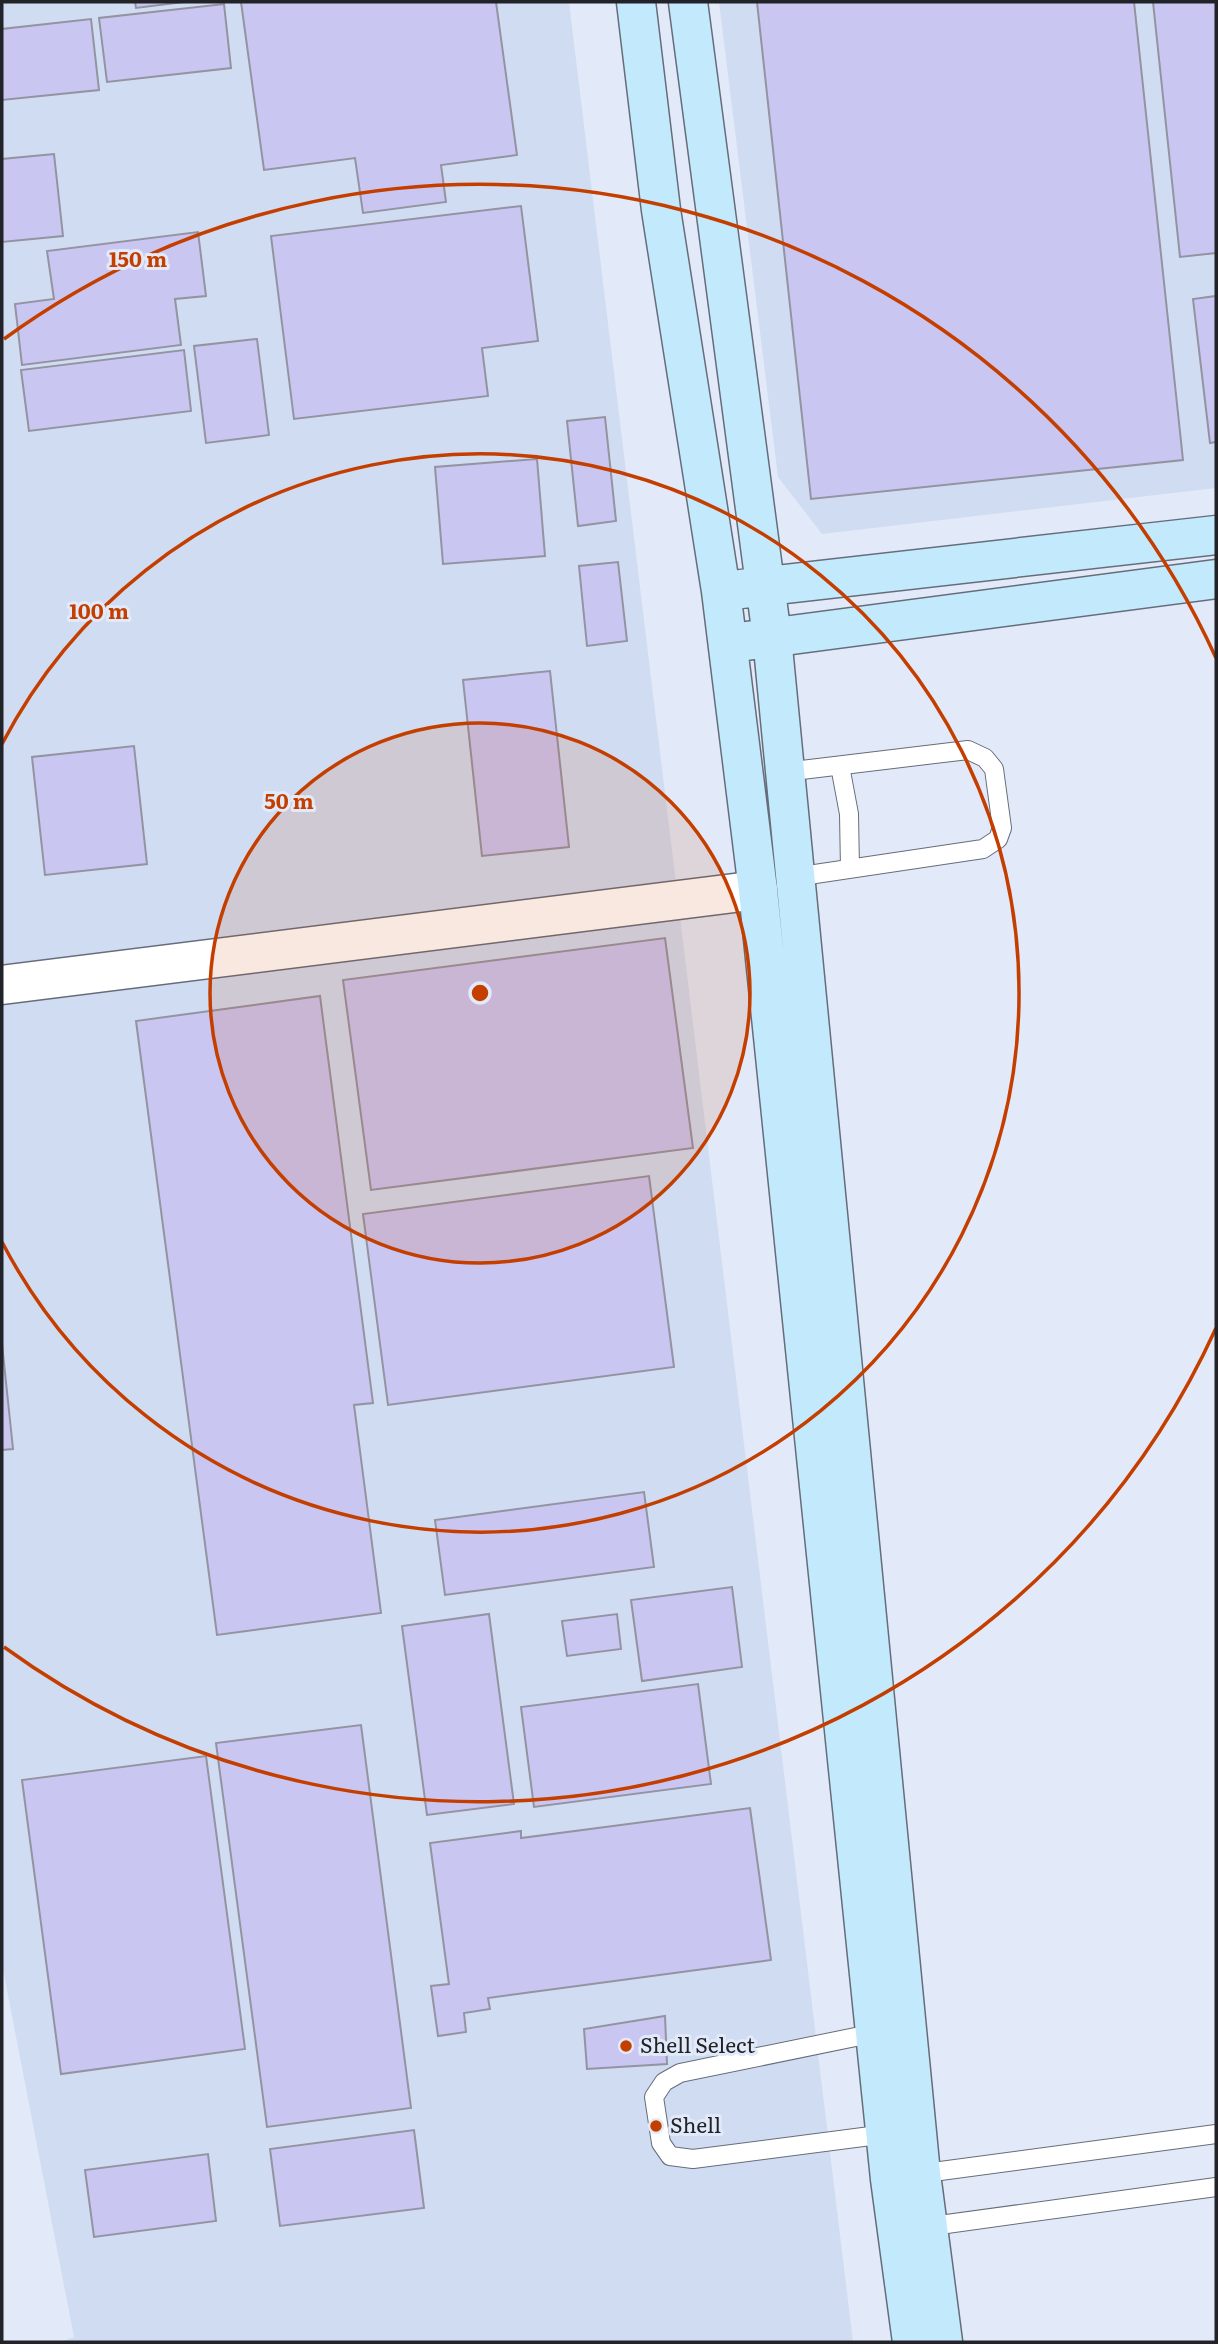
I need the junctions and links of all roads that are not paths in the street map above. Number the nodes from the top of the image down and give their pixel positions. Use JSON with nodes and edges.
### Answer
{"nodes":[{"id":1,"x":636,"y":2,"type":"edge"},
{"id":2,"x":688,"y":2,"type":"edge"},
{"id":3,"x":1216,"y":535,"type":"edge"},
{"id":4,"x":1216,"y":579,"type":"edge"},
{"id":5,"x":765,"y":586,"type":"junction"},
{"id":6,"x":721,"y":592,"type":"junction"},
{"id":7,"x":772,"y":638,"type":"junction"},
{"id":8,"x":727,"y":643,"type":"junction"},
{"id":9,"x":840,"y":766,"type":"junction"},
{"id":10,"x":785,"y":772,"type":"junction"},
{"id":11,"x":850,"y":869,"type":"junction"},
{"id":12,"x":795,"y":877,"type":"junction"},
{"id":13,"x":758,"y":890,"type":"junction"},
{"id":14,"x":2,"y":985,"type":"edge"},
{"id":15,"x":875,"y":2032,"type":"junction"},
{"id":16,"x":1216,"y":2133,"type":"edge"},
{"id":17,"x":886,"y":2134,"type":"junction"},
{"id":18,"x":906,"y":2176,"type":"junction"},
{"id":19,"x":1216,"y":2187,"type":"edge"},
{"id":20,"x":913,"y":2230,"type":"junction"},
{"id":21,"x":912,"y":2342,"type":"edge"},
{"id":22,"x":943,"y":2342,"type":"edge"}],
"edges":[{"from":1,"to":6,"type":"main road"},
{"from":2,"to":5,"type":"main road"},
{"from":3,"to":5,"type":"main road"},
{"from":4,"to":7,"type":"main road"},
{"from":5,"to":6,"type":"main road"},
{"from":5,"to":7,"type":"main road"},
{"from":6,"to":8,"type":"main road"},
{"from":7,"to":8,"type":"main road"},
{"from":7,"to":10,"type":"main road"},
{"from":8,"to":13,"type":"main road"},
{"from":9,"to":10,"type":"lane"},
{"from":9,"to":11,"type":"lane"},
{"from":9,"to":11,"type":"lane"},
{"from":10,"to":12,"type":"main road"},
{"from":11,"to":12,"type":"lane"},
{"from":12,"to":18,"type":"main road"},
{"from":13,"to":14,"type":"street"},
{"from":13,"to":15,"type":"main road"},
{"from":15,"to":17,"type":"main road"},
{"from":15,"to":17,"type":"lane"},
{"from":16,"to":18,"type":"lane"},
{"from":17,"to":18,"type":"main road"},
{"from":18,"to":20,"type":"main road"},
{"from":19,"to":20,"type":"lane"},
{"from":20,"to":21,"type":"main road"},
{"from":20,"to":22,"type":"main road"}]}
